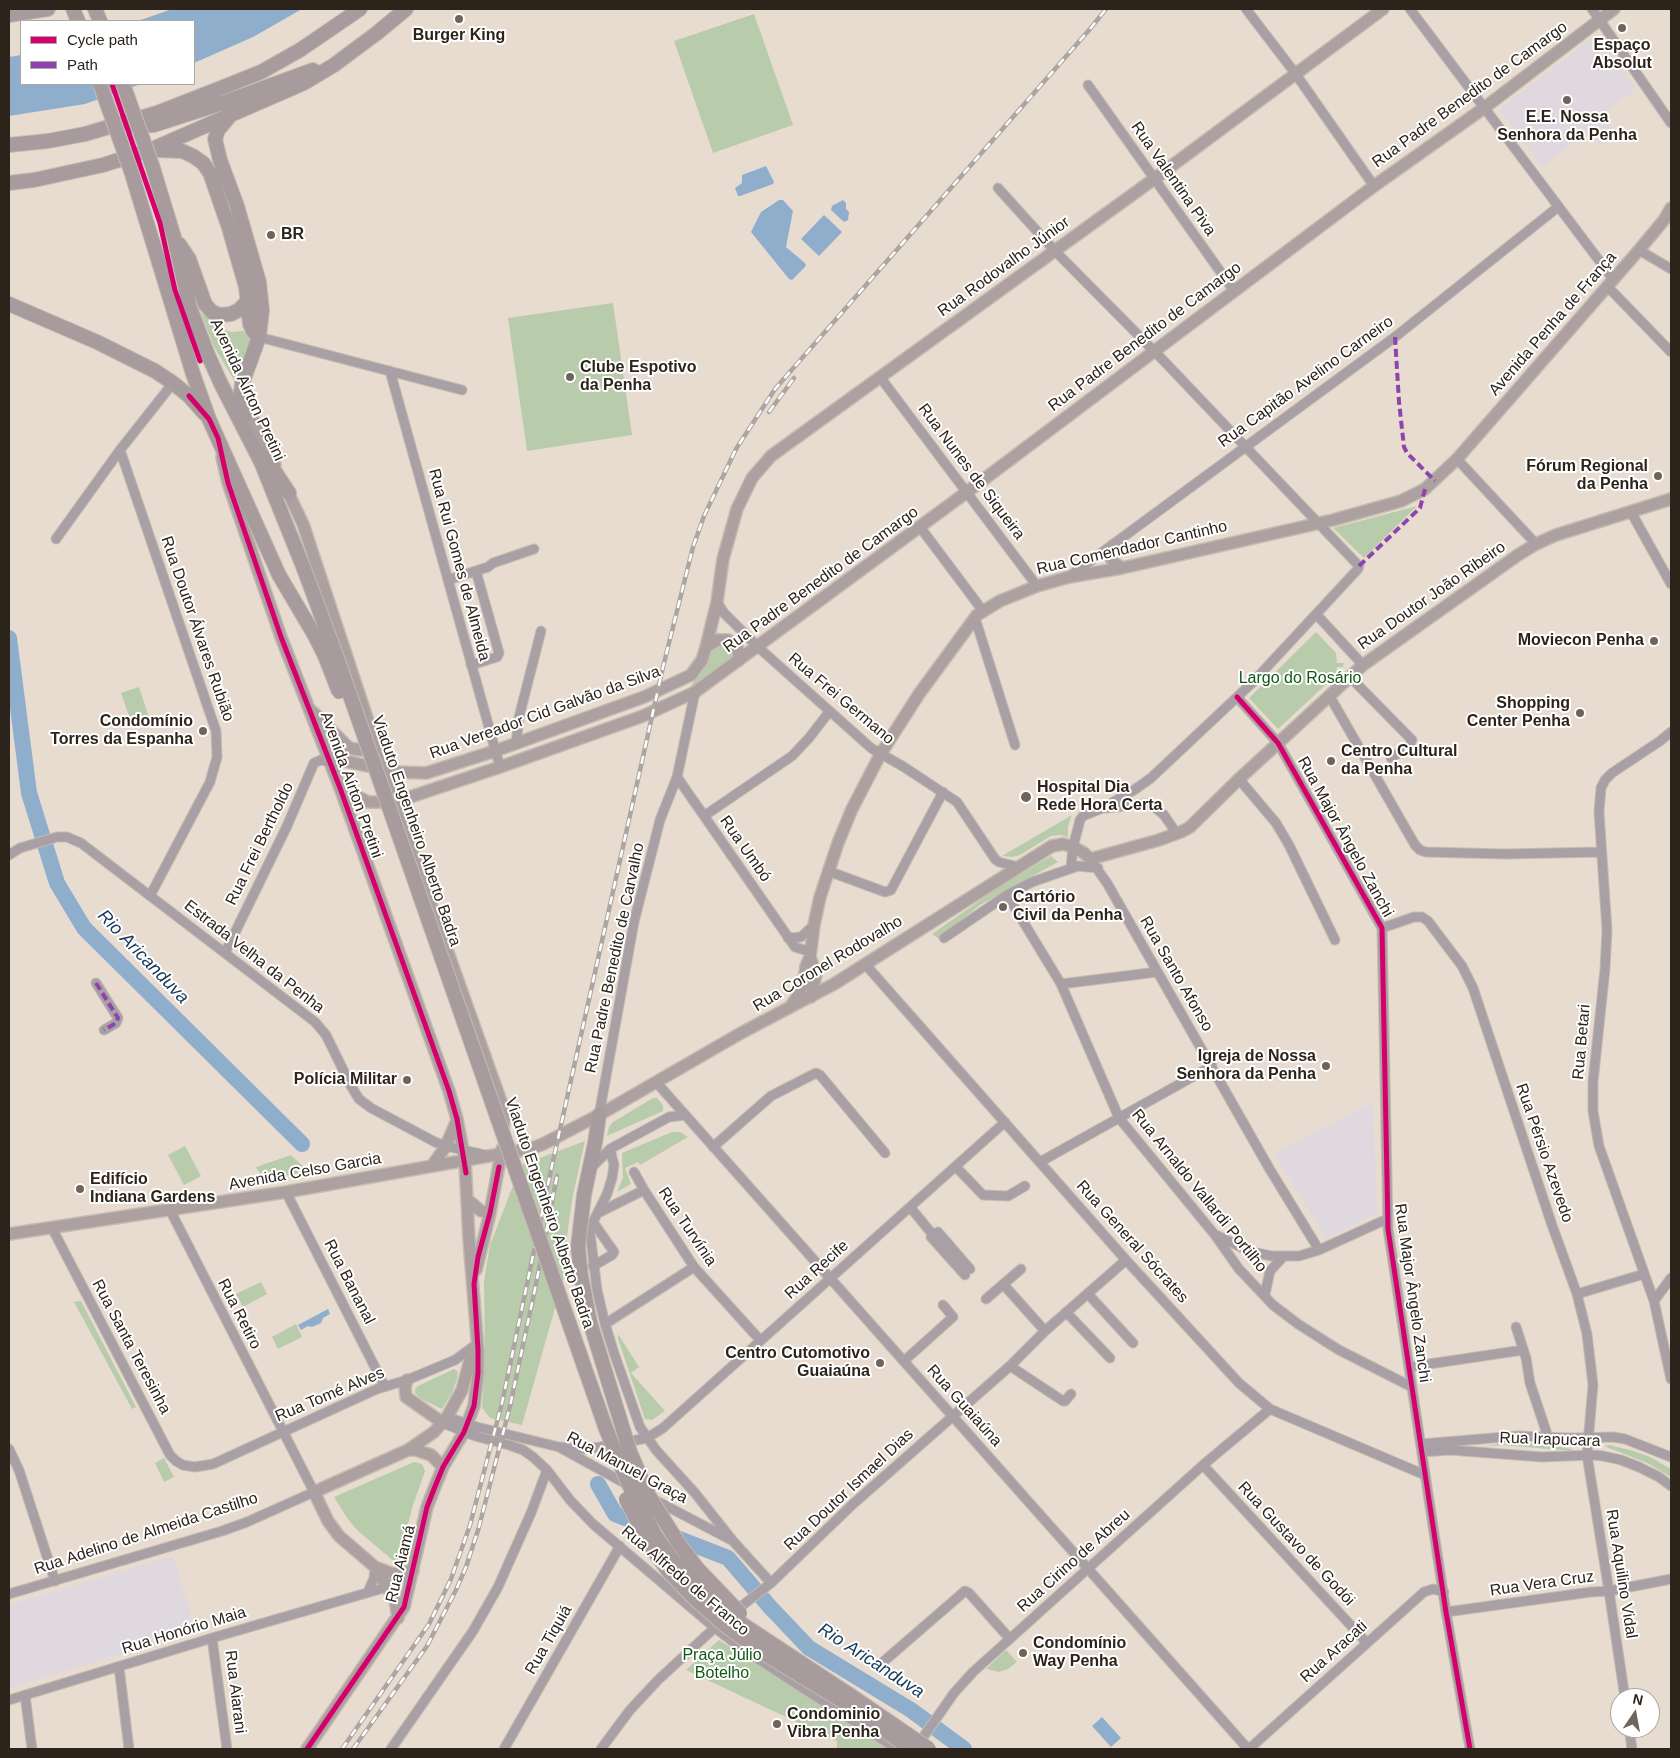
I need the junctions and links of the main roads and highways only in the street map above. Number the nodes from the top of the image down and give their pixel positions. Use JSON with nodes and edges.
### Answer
{"nodes":[{"id":1,"x":48,"y":9,"type":"edge"},
{"id":2,"x":360,"y":9,"type":"edge"},
{"id":3,"x":406,"y":9,"type":"edge"},
{"id":4,"x":1383,"y":9,"type":"edge"},
{"id":5,"x":1614,"y":9,"type":"edge"},
{"id":6,"x":9,"y":15,"type":"edge"},
{"id":7,"x":334,"y":65,"type":"junction"},
{"id":8,"x":100,"y":85,"type":"edge"},
{"id":9,"x":123,"y":85,"type":"edge"},
{"id":10,"x":231,"y":114,"type":"junction"},
{"id":11,"x":121,"y":124,"type":"junction"},
{"id":12,"x":9,"y":145,"type":"edge"},
{"id":13,"x":150,"y":150,"type":"junction"},
{"id":14,"x":9,"y":183,"type":"edge"},
{"id":15,"x":1671,"y":208,"type":"edge"},
{"id":16,"x":174,"y":237,"type":"junction"},
{"id":17,"x":248,"y":301,"type":"junction"},
{"id":18,"x":9,"y":304,"type":"edge"},
{"id":19,"x":259,"y":337,"type":"junction"},
{"id":20,"x":242,"y":396,"type":"junction"},
{"id":21,"x":209,"y":419,"type":"junction"},
{"id":22,"x":241,"y":423,"type":"junction"},
{"id":23,"x":218,"y":438,"type":"junction"},
{"id":24,"x":257,"y":454,"type":"junction"},
{"id":25,"x":1457,"y":459,"type":"joint"},
{"id":26,"x":288,"y":493,"type":"junction"},
{"id":27,"x":1671,"y":499,"type":"edge"},
{"id":28,"x":1113,"y":546,"type":"road end"},
{"id":29,"x":1122,"y":568,"type":"junction"},
{"id":30,"x":304,"y":569,"type":"joint"},
{"id":31,"x":279,"y":575,"type":"joint"},
{"id":32,"x":717,"y":602,"type":"joint"},
{"id":33,"x":706,"y":647,"type":"junction"},
{"id":34,"x":738,"y":661,"type":"junction"},
{"id":35,"x":695,"y":692,"type":"joint"},
{"id":36,"x":309,"y":707,"type":"junction"},
{"id":37,"x":375,"y":739,"type":"junction"},
{"id":38,"x":330,"y":762,"type":"junction"},
{"id":39,"x":384,"y":769,"type":"junction"},
{"id":40,"x":340,"y":788,"type":"junction"},
{"id":41,"x":395,"y":802,"type":"junction"},
{"id":42,"x":1090,"y":859,"type":"joint"},
{"id":43,"x":811,"y":954,"type":"junction"},
{"id":44,"x":811,"y":996,"type":"junction"},
{"id":45,"x":790,"y":1008,"type":"junction"},
{"id":46,"x":599,"y":1115,"type":"junction"},
{"id":47,"x":457,"y":1119,"type":"junction"},
{"id":48,"x":502,"y":1154,"type":"junction"},
{"id":49,"x":464,"y":1156,"type":"junction"},
{"id":50,"x":432,"y":1166,"type":"junction"},
{"id":51,"x":468,"y":1200,"type":"junction"},
{"id":52,"x":490,"y":1213,"type":"junction"},
{"id":53,"x":9,"y":1234,"type":"edge"},
{"id":54,"x":474,"y":1284,"type":"junction"},
{"id":55,"x":475,"y":1340,"type":"junction"},
{"id":56,"x":407,"y":1380,"type":"road end"},
{"id":57,"x":445,"y":1420,"type":"junction"},
{"id":58,"x":408,"y":1450,"type":"junction"},
{"id":59,"x":443,"y":1467,"type":"junction"},
{"id":60,"x":375,"y":1567,"type":"junction"},
{"id":61,"x":412,"y":1571,"type":"junction"},
{"id":62,"x":398,"y":1618,"type":"junction"},
{"id":63,"x":765,"y":1638,"type":"junction"},
{"id":64,"x":919,"y":1747,"type":"edge"},
{"id":65,"x":307,"y":1749,"type":"edge"}],
"edges":[{"from":1,"to":6,"type":"highway"},
{"from":2,"to":11,"type":"highway"},
{"from":3,"to":7,"type":"highway"},
{"from":4,"to":32,"type":"main road","name":"Rua Rodovalho Júnior"},
{"from":5,"to":34,"type":"main road","name":"Rua Padre Benedito de Camargo"},
{"from":7,"to":10,"type":"highway"},
{"from":7,"to":11,"type":"highway"},
{"from":8,"to":21,"type":"highway","name":"Avenida Aírton Pretini","bridge":true},
{"from":9,"to":16,"type":"highway","name":"Avenida Aírton Pretini","bridge":true},
{"from":10,"to":13,"type":"highway"},
{"from":10,"to":19,"type":"highway"},
{"from":11,"to":12,"type":"highway"},
{"from":13,"to":14,"type":"highway"},
{"from":13,"to":17,"type":"highway"},
{"from":15,"to":25,"type":"main road","name":"Avenida Penha de França"},
{"from":16,"to":17,"type":"highway"},
{"from":16,"to":22,"type":"highway","name":"Avenida Aírton Pretini"},
{"from":17,"to":19,"type":"highway"},
{"from":18,"to":21,"type":"highway"},
{"from":19,"to":20,"type":"highway"},
{"from":20,"to":22,"type":"highway"},
{"from":20,"to":26,"type":"main road","name":"Avenida Aírton Pretini"},
{"from":21,"to":23,"type":"highway","name":"Avenida Aírton Pretini"},
{"from":22,"to":24,"type":"highway","name":"Avenida Aírton Pretini"},
{"from":23,"to":31,"type":"highway","name":"Avenida Aírton Pretini"},
{"from":23,"to":36,"type":"main road","name":"Avenida Aírton Pretini"},
{"from":24,"to":26,"type":"highway"},
{"from":24,"to":30,"type":"highway","name":"Avenida Aírton Pretini"},
{"from":25,"to":29,"type":"main road","name":"Rua Comendador Cantinho"},
{"from":26,"to":37,"type":"main road","name":"Avenida Aírton Pretini"},
{"from":27,"to":42,"type":"main road","name":"Rua Doutor João Ribeiro"},
{"from":28,"to":29,"type":"main road"},
{"from":29,"to":43,"type":"main road","name":"Rua Comendador Cantinho"},
{"from":30,"to":63,"type":"highway","name":"Viaduto Engenheiro Alberto Badra","bridge":true},
{"from":31,"to":64,"type":"highway","name":"Viaduto Engenheiro Alberto Badra","bridge":true},
{"from":32,"to":33,"type":"main road","name":"Rua Vereador Cid Galvão da Silva"},
{"from":33,"to":34,"type":"main road"},
{"from":33,"to":39,"type":"main road","name":"Rua Vereador Cid Galvão da Silva"},
{"from":34,"to":35,"type":"main road","name":"Rua Padre Benedito de Camargo"},
{"from":35,"to":41,"type":"main road","name":"Rua Vereador Cid Galvão da Silva"},
{"from":36,"to":37,"type":"main road"},
{"from":36,"to":38,"type":"main road","name":"Avenida Aírton Pretini"},
{"from":37,"to":39,"type":"main road","name":"Avenida Aírton Pretini"},
{"from":38,"to":39,"type":"main road","name":"Rua Vereador Cid Galvão da Silva"},
{"from":38,"to":40,"type":"main road","name":"Avenida Aírton Pretini"},
{"from":39,"to":41,"type":"main road","name":"Avenida Aírton Pretini"},
{"from":40,"to":41,"type":"main road","name":"Rua Vereador Cid Galvão da Silva"},
{"from":40,"to":47,"type":"main road","name":"Avenida Aírton Pretini"},
{"from":41,"to":48,"type":"main road","name":"Avenida Aírton Pretini"},
{"from":42,"to":44,"type":"main road","name":"Rua Coronel Rodovalho"},
{"from":43,"to":44,"type":"main road","name":"Rua Comendador Cantinho"},
{"from":43,"to":45,"type":"main road","name":"Rua Comendador Cantinho"},
{"from":44,"to":45,"type":"main road","name":"Rua Coronel Rodovalho"},
{"from":45,"to":46,"type":"main road","name":"Rua Coronel Rodovalho"},
{"from":46,"to":48,"type":"main road","name":"Avenida Celso Garcia"},
{"from":46,"to":63,"type":"highway","bridge":true},
{"from":47,"to":49,"type":"main road","name":"Avenida Aírton Pretini"},
{"from":47,"to":50,"type":"main road"},
{"from":48,"to":49,"type":"main road","name":"Avenida Celso Garcia"},
{"from":48,"to":52,"type":"main road","name":"Avenida Aírton Pretini"},
{"from":49,"to":50,"type":"main road","name":"Avenida Celso Garcia"},
{"from":49,"to":51,"type":"main road","name":"Avenida Aírton Pretini"},
{"from":50,"to":53,"type":"main road","name":"Avenida Celso Garcia"},
{"from":51,"to":52,"type":"main road"},
{"from":51,"to":54,"type":"main road","name":"Avenida Aírton Pretini"},
{"from":52,"to":54,"type":"main road","name":"Avenida Aírton Pretini"},
{"from":54,"to":55,"type":"main road"},
{"from":55,"to":57,"type":"main road","name":"Rua Adelino de Almeida Castilho"},
{"from":55,"to":59,"type":"main road","name":"Rua Aiamá"},
{"from":56,"to":57,"type":"main road"},
{"from":57,"to":58,"type":"main road","name":"Rua Adelino de Almeida Castilho"},
{"from":58,"to":59,"type":"main road"},
{"from":58,"to":60,"type":"main road","name":"Rua Adelino de Almeida Castilho"},
{"from":59,"to":61,"type":"main road","name":"Rua Aiamá"},
{"from":60,"to":61,"type":"main road"},
{"from":60,"to":62,"type":"main road"},
{"from":61,"to":62,"type":"main road","name":"Rua Aiamá"},
{"from":62,"to":65,"type":"main road","name":"Rua Aiamá"},
{"from":63,"to":64,"type":"highway","name":"Viaduto Engenheiro Alberto Badra","bridge":true}]}
